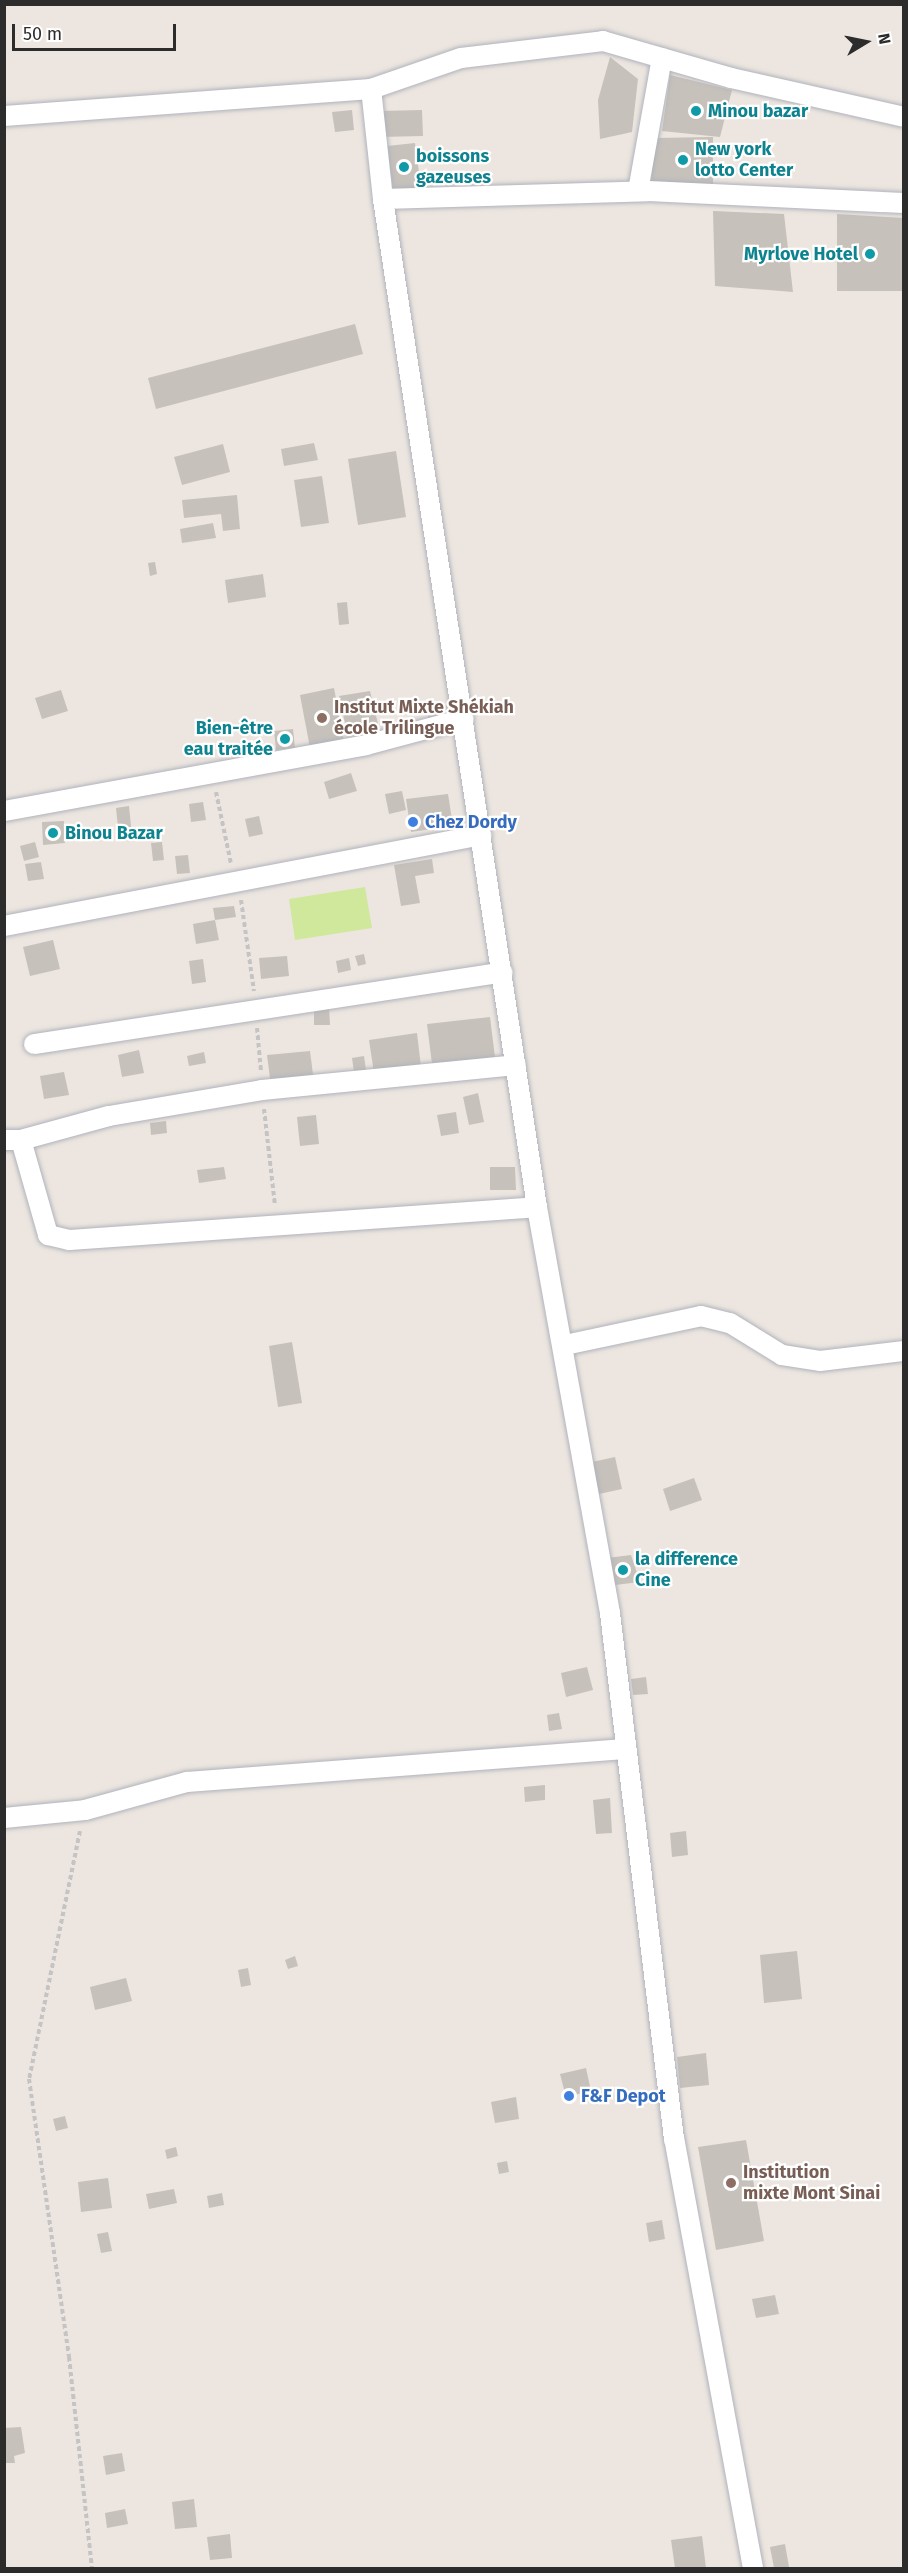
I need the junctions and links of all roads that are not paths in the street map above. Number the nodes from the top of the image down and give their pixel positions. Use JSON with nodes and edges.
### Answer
{"nodes":[{"id":1,"x":662,"y":58,"type":"junction"},
{"id":2,"x":371,"y":88,"type":"junction"},
{"id":3,"x":4,"y":116,"type":"edge"},
{"id":4,"x":903,"y":117,"type":"edge"},
{"id":5,"x":638,"y":191,"type":"junction"},
{"id":6,"x":383,"y":199,"type":"junction"},
{"id":7,"x":903,"y":203,"type":"edge"},
{"id":8,"x":464,"y":719,"type":"junction"},
{"id":9,"x":4,"y":811,"type":"edge"},
{"id":10,"x":481,"y":835,"type":"junction"},
{"id":11,"x":4,"y":926,"type":"edge"},
{"id":12,"x":502,"y":972,"type":"junction"},
{"id":13,"x":34,"y":1044,"type":"dead end"},
{"id":14,"x":516,"y":1065,"type":"junction"},
{"id":15,"x":13,"y":1140,"type":"edge"},
{"id":16,"x":537,"y":1207,"type":"junction"},
{"id":17,"x":565,"y":1345,"type":"junction"},
{"id":18,"x":903,"y":1351,"type":"edge"},
{"id":19,"x":625,"y":1749,"type":"junction"},
{"id":20,"x":4,"y":1818,"type":"edge"},
{"id":21,"x":753,"y":2568,"type":"edge"}],
"edges":[{"from":1,"to":2,"type":"street"},
{"from":1,"to":4,"type":"street"},
{"from":1,"to":5,"type":"street"},
{"from":2,"to":3,"type":"street"},
{"from":2,"to":6,"type":"street"},
{"from":5,"to":6,"type":"street"},
{"from":5,"to":7,"type":"street"},
{"from":6,"to":8,"type":"street"},
{"from":8,"to":9,"type":"street"},
{"from":8,"to":10,"type":"street"},
{"from":10,"to":11,"type":"street"},
{"from":10,"to":12,"type":"street"},
{"from":12,"to":13,"type":"street"},
{"from":12,"to":14,"type":"street"},
{"from":14,"to":15,"type":"street"},
{"from":14,"to":16,"type":"street"},
{"from":15,"to":16,"type":"street"},
{"from":16,"to":17,"type":"street"},
{"from":17,"to":18,"type":"street"},
{"from":17,"to":19,"type":"street"},
{"from":19,"to":20,"type":"street"},
{"from":19,"to":21,"type":"street"}]}
